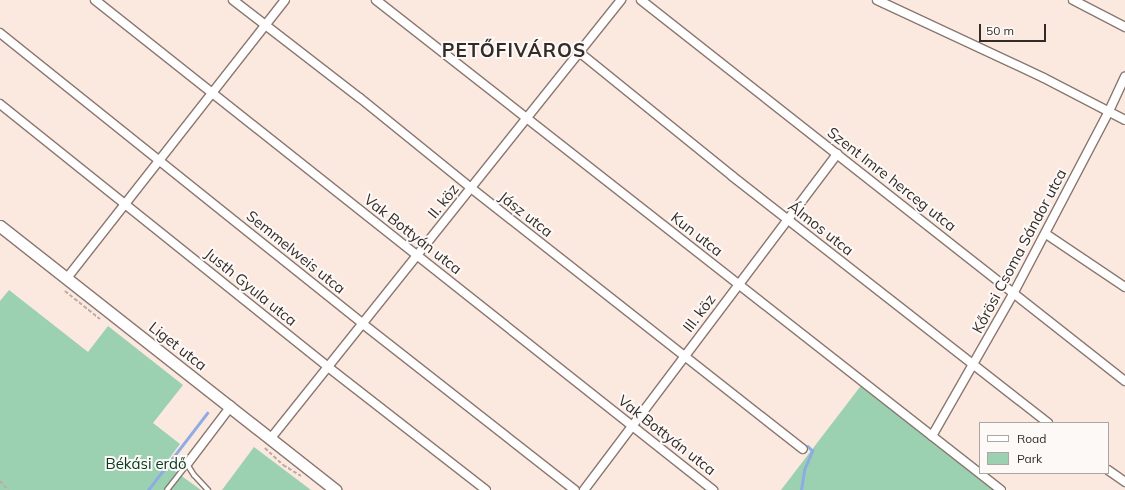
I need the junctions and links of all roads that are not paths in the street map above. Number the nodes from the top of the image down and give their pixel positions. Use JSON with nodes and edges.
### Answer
{"nodes":[{"id":1,"x":95,"y":0,"type":"edge"},
{"id":2,"x":233,"y":0,"type":"edge"},
{"id":3,"x":285,"y":0,"type":"edge"},
{"id":4,"x":376,"y":0,"type":"edge"},
{"id":5,"x":621,"y":0,"type":"edge"},
{"id":6,"x":641,"y":0,"type":"edge"},
{"id":7,"x":877,"y":0,"type":"edge"},
{"id":8,"x":1073,"y":0,"type":"edge"},
{"id":9,"x":265,"y":25,"type":"junction"},
{"id":10,"x":1125,"y":27,"type":"edge"},
{"id":11,"x":0,"y":33,"type":"edge"},
{"id":12,"x":579,"y":52,"type":"junction"},
{"id":13,"x":1125,"y":76,"type":"edge"},
{"id":14,"x":212,"y":93,"type":"junction"},
{"id":15,"x":0,"y":104,"type":"edge"},
{"id":16,"x":1109,"y":112,"type":"junction"},
{"id":17,"x":527,"y":118,"type":"junction"},
{"id":18,"x":1125,"y":120,"type":"edge"},
{"id":19,"x":837,"y":154,"type":"junction"},
{"id":20,"x":159,"y":160,"type":"junction"},
{"id":21,"x":471,"y":188,"type":"junction"},
{"id":22,"x":125,"y":204,"type":"junction"},
{"id":23,"x":788,"y":219,"type":"junction"},
{"id":24,"x":0,"y":226,"type":"edge"},
{"id":25,"x":1046,"y":234,"type":"junction"},
{"id":26,"x":417,"y":255,"type":"junction"},
{"id":27,"x":67,"y":278,"type":"junction"},
{"id":28,"x":739,"y":284,"type":"junction"},
{"id":29,"x":1125,"y":287,"type":"edge"},
{"id":30,"x":1014,"y":293,"type":"junction"},
{"id":31,"x":362,"y":324,"type":"junction"},
{"id":32,"x":684,"y":356,"type":"junction"},
{"id":33,"x":974,"y":365,"type":"junction"},
{"id":34,"x":328,"y":367,"type":"junction"},
{"id":35,"x":1125,"y":381,"type":"edge"},
{"id":36,"x":231,"y":406,"type":"junction"},
{"id":37,"x":1047,"y":422,"type":"edge"},
{"id":38,"x":632,"y":426,"type":"junction"},
{"id":39,"x":932,"y":436,"type":"junction"},
{"id":40,"x":271,"y":438,"type":"junction"},
{"id":41,"x":803,"y":450,"type":"dead end"},
{"id":42,"x":186,"y":464,"type":"junction"},
{"id":43,"x":1109,"y":471,"type":"edge"},
{"id":44,"x":979,"y":473,"type":"edge"},
{"id":45,"x":981,"y":474,"type":"edge"},
{"id":46,"x":1125,"y":482,"type":"edge"},
{"id":47,"x":167,"y":490,"type":"edge"},
{"id":48,"x":208,"y":490,"type":"edge"},
{"id":49,"x":336,"y":490,"type":"edge"},
{"id":50,"x":486,"y":490,"type":"edge"},
{"id":51,"x":575,"y":490,"type":"edge"},
{"id":52,"x":584,"y":490,"type":"edge"},
{"id":53,"x":713,"y":490,"type":"edge"},
{"id":54,"x":1001,"y":490,"type":"edge"}],
"edges":[{"from":1,"to":14,"type":"street","name":"Vak Bottyán utca"},
{"from":2,"to":9,"type":"street","name":"Jász utca"},
{"from":3,"to":9,"type":"street"},
{"from":4,"to":17,"type":"street","name":"Kun utca"},
{"from":5,"to":12,"type":"street","name":"II. köz"},
{"from":6,"to":19,"type":"street","name":"Szent Imre herceg utca"},
{"from":7,"to":16,"type":"street"},
{"from":8,"to":10,"type":"street"},
{"from":9,"to":14,"type":"street"},
{"from":9,"to":21,"type":"street","name":"Jász utca"},
{"from":11,"to":20,"type":"street","name":"Semmelweis utca"},
{"from":12,"to":17,"type":"street","name":"II. köz"},
{"from":12,"to":23,"type":"street","name":"Álmos utca"},
{"from":13,"to":16,"type":"street","name":"Kőrösi Csoma Sándor utca"},
{"from":14,"to":20,"type":"street"},
{"from":14,"to":26,"type":"street","name":"Vak Bottyán utca"},
{"from":15,"to":22,"type":"street","name":"Justh Gyula utca"},
{"from":16,"to":18,"type":"street"},
{"from":16,"to":25,"type":"street","name":"Kőrösi Csoma Sándor utca"},
{"from":17,"to":21,"type":"street","name":"II. köz"},
{"from":17,"to":28,"type":"street","name":"Kun utca"},
{"from":19,"to":23,"type":"street","name":"III. köz"},
{"from":19,"to":30,"type":"street","name":"Szent Imre herceg utca"},
{"from":20,"to":22,"type":"street"},
{"from":20,"to":31,"type":"street","name":"Semmelweis utca"},
{"from":21,"to":26,"type":"street","name":"II. köz"},
{"from":21,"to":32,"type":"street","name":"Jász utca"},
{"from":22,"to":27,"type":"street"},
{"from":22,"to":34,"type":"street","name":"Justh Gyula utca"},
{"from":23,"to":28,"type":"street","name":"III. köz"},
{"from":23,"to":33,"type":"street","name":"Álmos utca"},
{"from":24,"to":27,"type":"main road","name":"Liget utca"},
{"from":25,"to":29,"type":"street"},
{"from":25,"to":30,"type":"street","name":"Kőrösi Csoma Sándor utca"},
{"from":26,"to":31,"type":"street","name":"II. köz"},
{"from":26,"to":38,"type":"street","name":"Vak Bottyán utca"},
{"from":27,"to":36,"type":"main road","name":"Liget utca"},
{"from":28,"to":32,"type":"street","name":"III. köz"},
{"from":28,"to":39,"type":"street","name":"Kun utca"},
{"from":30,"to":33,"type":"street","name":"Kőrösi Csoma Sándor utca"},
{"from":30,"to":35,"type":"street","name":"Szent Imre herceg utca"},
{"from":31,"to":34,"type":"street","name":"II. köz"},
{"from":31,"to":51,"type":"street","name":"Semmelweis utca"},
{"from":32,"to":38,"type":"street","name":"III. köz"},
{"from":32,"to":41,"type":"street","name":"Jász utca"},
{"from":33,"to":37,"type":"street","name":"Álmos utca"},
{"from":33,"to":39,"type":"street","name":"Kőrösi Csoma Sándor utca"},
{"from":34,"to":40,"type":"street","name":"II. köz"},
{"from":34,"to":50,"type":"street","name":"Justh Gyula utca"},
{"from":36,"to":40,"type":"main road","name":"Liget utca"},
{"from":36,"to":42,"type":"street"},
{"from":38,"to":52,"type":"street","name":"III. köz"},
{"from":38,"to":53,"type":"street","name":"Vak Bottyán utca"},
{"from":39,"to":44,"type":"street","name":"Kun utca"},
{"from":40,"to":49,"type":"main road","name":"Liget utca"},
{"from":42,"to":47,"type":"lane"},
{"from":42,"to":48,"type":"lane"},
{"from":43,"to":46,"type":"street"},
{"from":45,"to":54,"type":"street","name":"Kun utca"}]}
